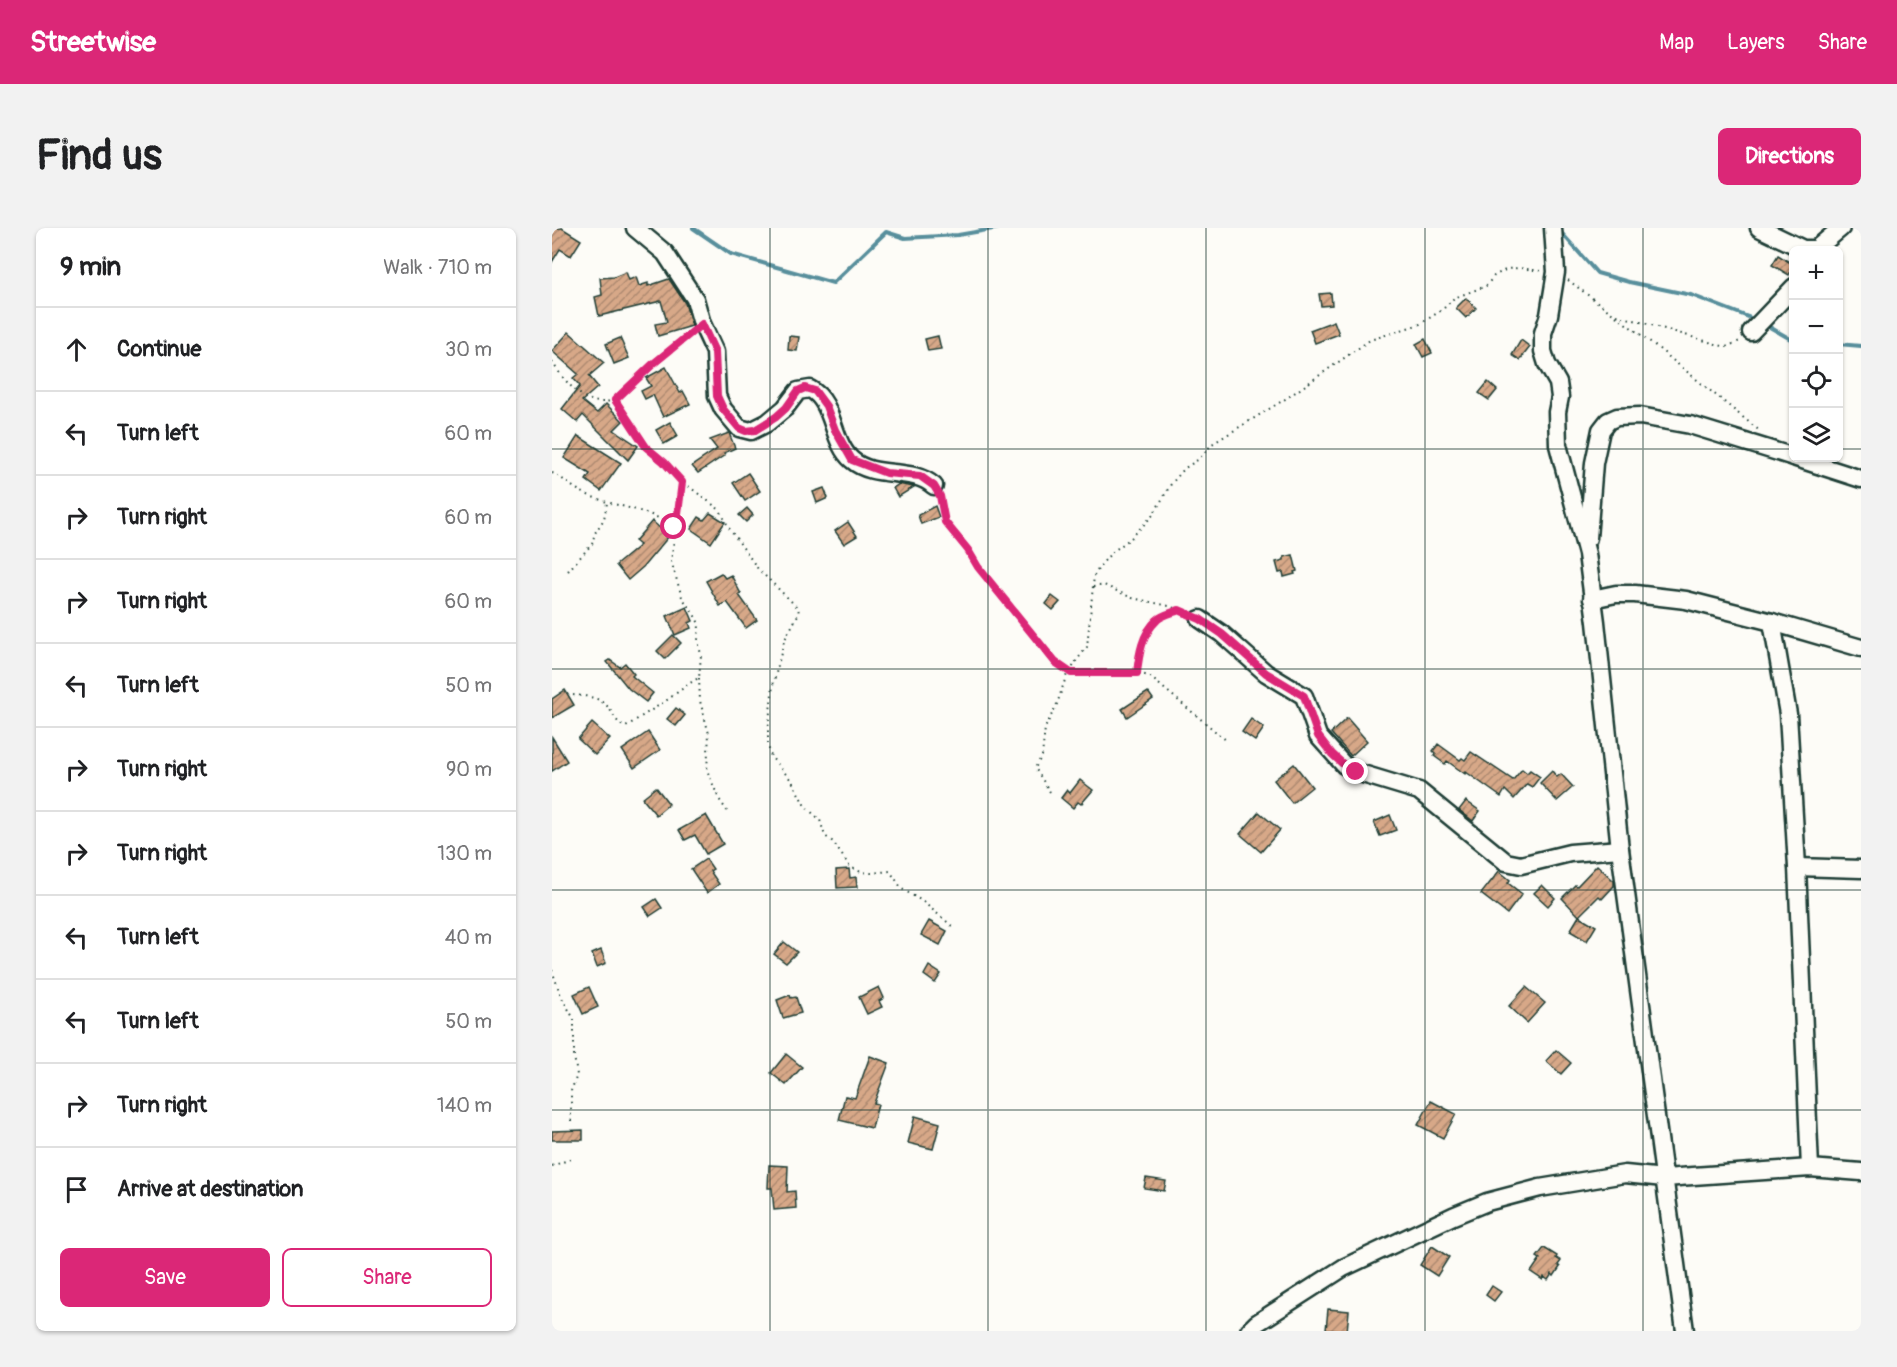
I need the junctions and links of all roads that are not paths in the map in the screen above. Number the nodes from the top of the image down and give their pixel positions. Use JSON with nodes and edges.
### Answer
{"nodes":[{"id":1,"x":635,"y":228,"type":"edge"},
{"id":2,"x":1553,"y":228,"type":"edge"},
{"id":3,"x":1760,"y":228,"type":"edge"},
{"id":4,"x":1841,"y":228,"type":"edge"},
{"id":5,"x":1797,"y":246,"type":"edge"},
{"id":6,"x":1820,"y":246,"type":"edge"},
{"id":7,"x":1789,"y":292,"type":"edge"},
{"id":8,"x":1751,"y":332,"type":"road end"},
{"id":9,"x":1789,"y":455,"type":"edge"},
{"id":10,"x":1810,"y":462,"type":"edge"},
{"id":11,"x":1861,"y":479,"type":"edge"},
{"id":12,"x":934,"y":486,"type":"road end"},
{"id":13,"x":1587,"y":554,"type":"junction"},
{"id":14,"x":1592,"y":599,"type":"junction"},
{"id":15,"x":1200,"y":619,"type":"road end"},
{"id":16,"x":1772,"y":622,"type":"junction"},
{"id":17,"x":1861,"y":648,"type":"edge"},
{"id":18,"x":1620,"y":849,"type":"junction"},
{"id":19,"x":1797,"y":867,"type":"junction"},
{"id":20,"x":1861,"y":869,"type":"edge"},
{"id":21,"x":1810,"y":1168,"type":"junction"},
{"id":22,"x":1861,"y":1172,"type":"edge"},
{"id":23,"x":1664,"y":1178,"type":"junction"},
{"id":24,"x":1249,"y":1331,"type":"edge"},
{"id":25,"x":1685,"y":1331,"type":"edge"}],
"edges":[{"from":1,"to":12,"type":"street"},
{"from":2,"to":13,"type":"street"},
{"from":3,"to":5,"type":"street"},
{"from":4,"to":6,"type":"street"},
{"from":7,"to":8,"type":"street"},
{"from":9,"to":13,"type":"street"},
{"from":10,"to":11,"type":"street"},
{"from":13,"to":14,"type":"street"},
{"from":14,"to":16,"type":"street"},
{"from":14,"to":18,"type":"street"},
{"from":15,"to":18,"type":"street"},
{"from":16,"to":17,"type":"street"},
{"from":16,"to":19,"type":"street"},
{"from":18,"to":23,"type":"street"},
{"from":19,"to":20,"type":"street"},
{"from":19,"to":21,"type":"street"},
{"from":21,"to":22,"type":"street"},
{"from":21,"to":23,"type":"street"},
{"from":23,"to":24,"type":"street"},
{"from":23,"to":25,"type":"street"}]}
